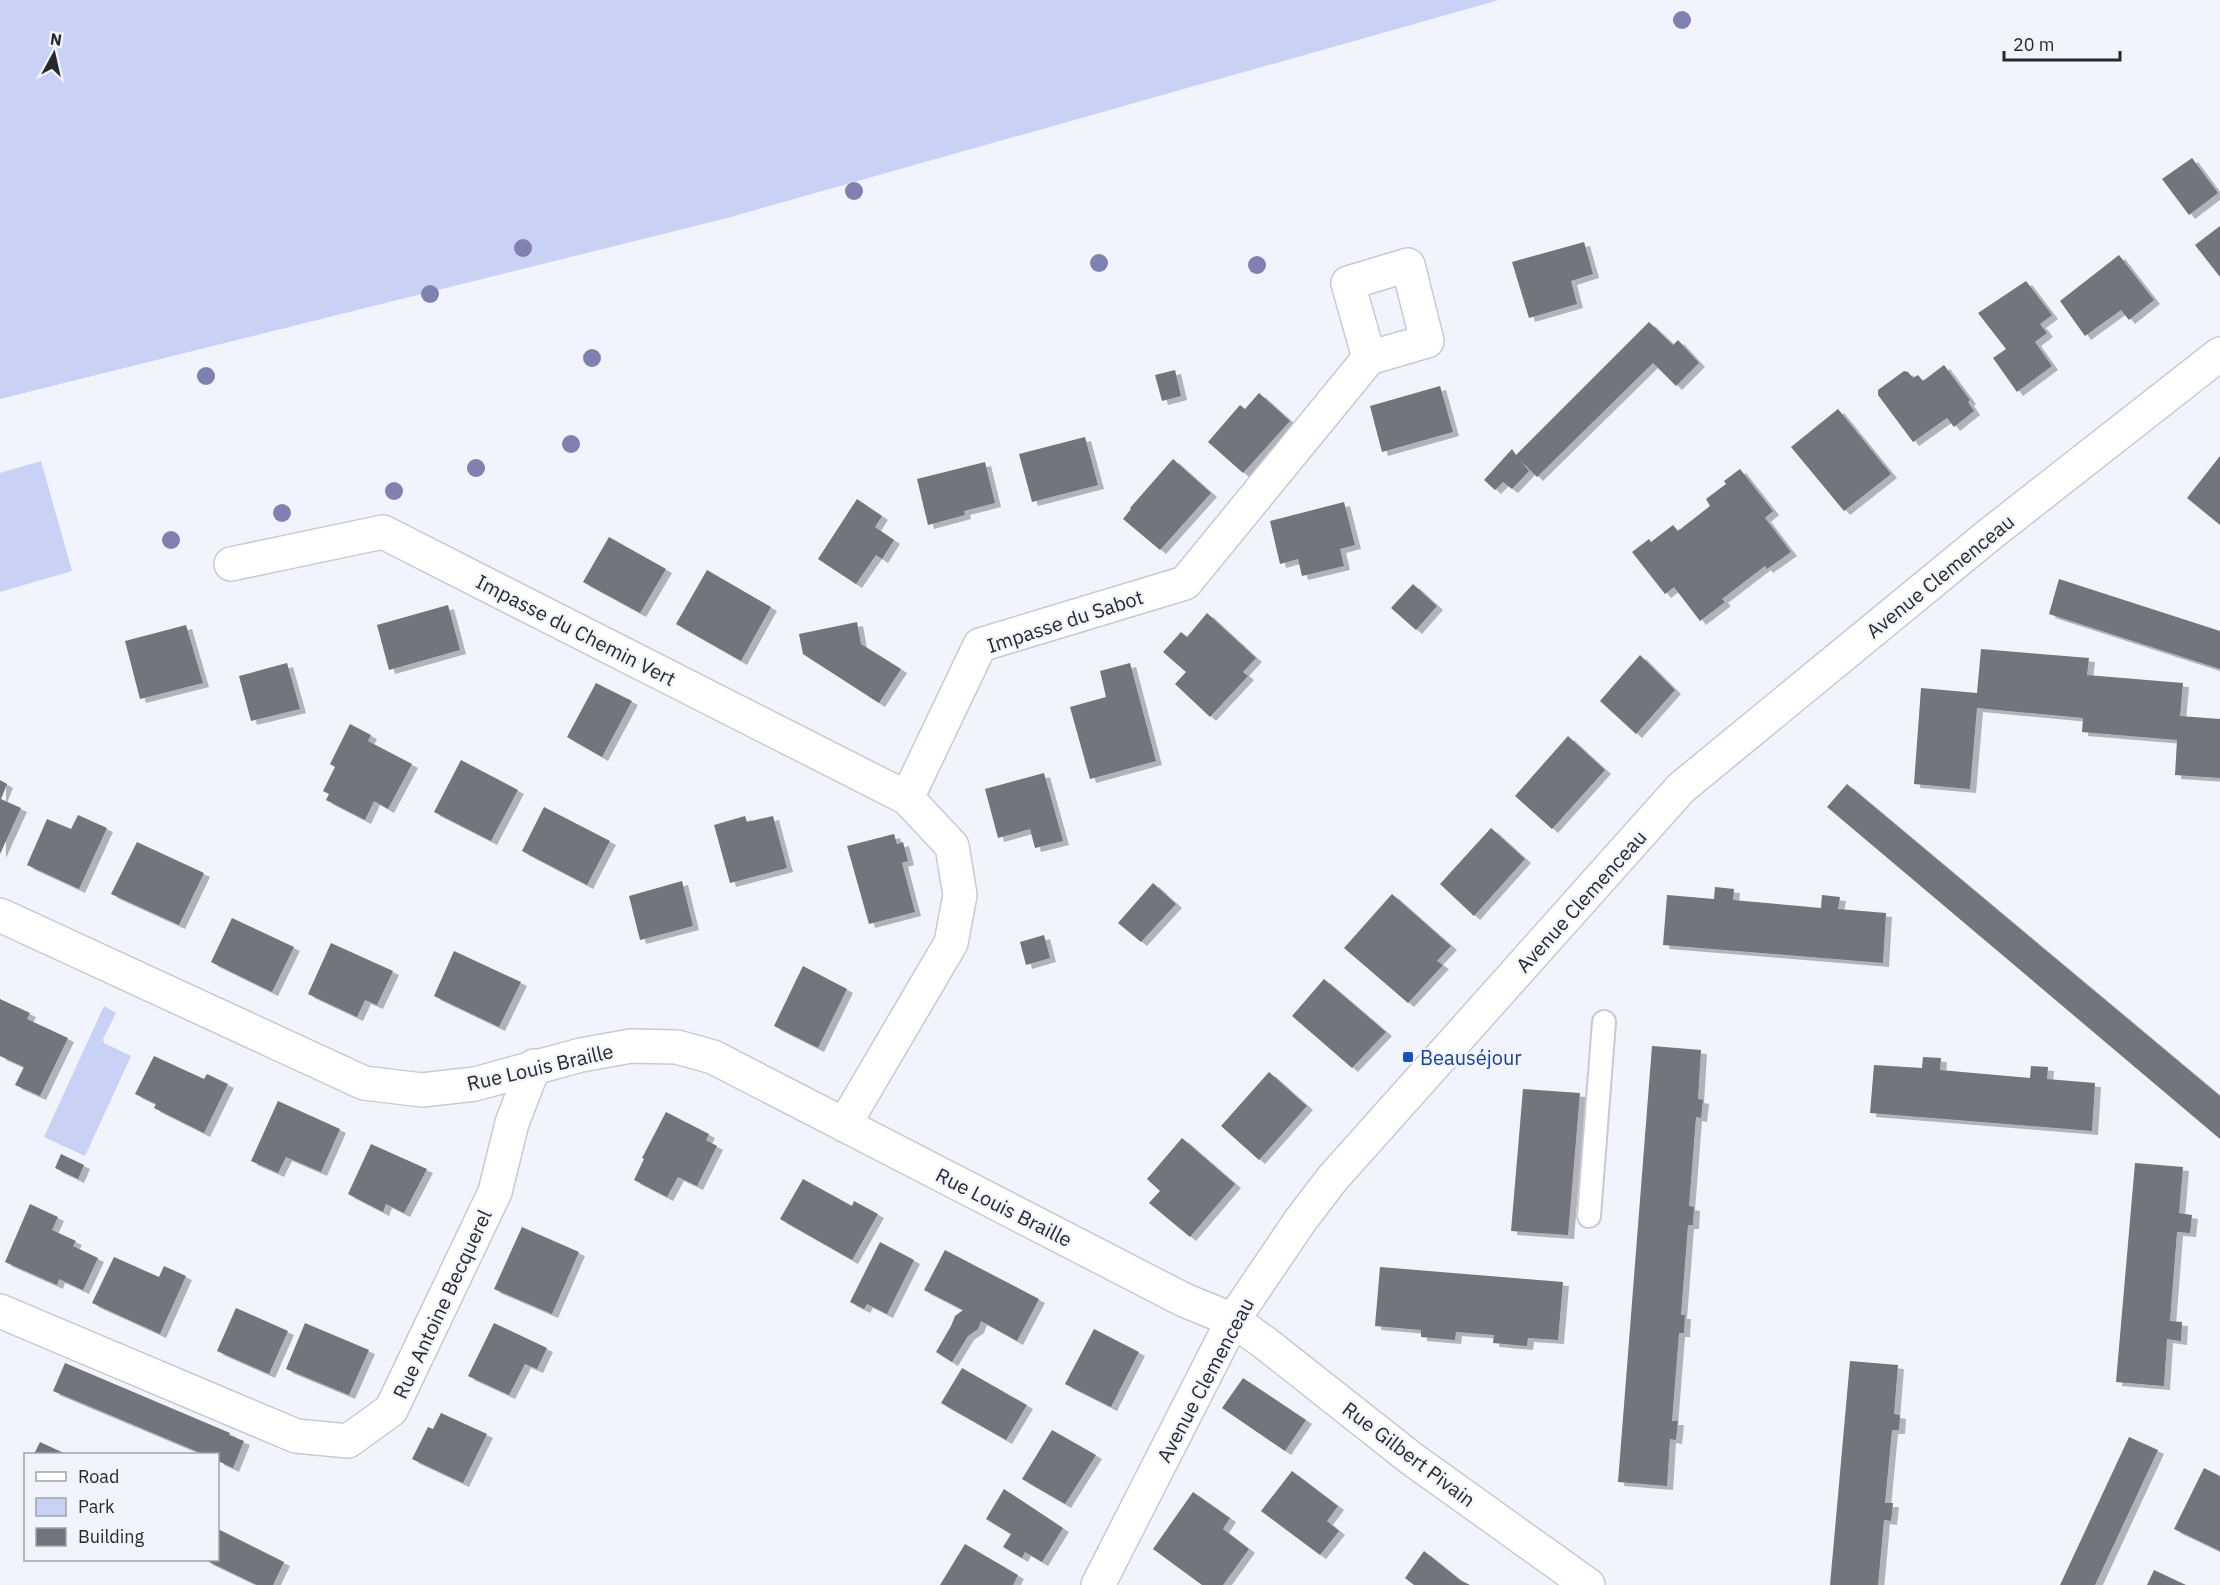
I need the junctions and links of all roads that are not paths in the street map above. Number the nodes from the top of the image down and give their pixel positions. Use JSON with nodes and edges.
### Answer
{"nodes":[{"id":1,"x":2220,"y":354,"type":"edge"},
{"id":2,"x":1369,"y":358,"type":"dead end"},
{"id":3,"x":231,"y":564,"type":"dead end"},
{"id":4,"x":907,"y":798,"type":"junction"},
{"id":5,"x":0,"y":915,"type":"edge"},
{"id":6,"x":1604,"y":1022,"type":"dead end"},
{"id":7,"x":534,"y":1066,"type":"junction"},
{"id":8,"x":844,"y":1125,"type":"junction"},
{"id":9,"x":1589,"y":1216,"type":"dead end"},
{"id":10,"x":0,"y":1311,"type":"edge"},
{"id":11,"x":1233,"y":1320,"type":"junction"},
{"id":12,"x":1098,"y":1585,"type":"edge"},
{"id":13,"x":1588,"y":1585,"type":"edge"}],
"edges":[{"from":1,"to":11,"type":"street","name":"Avenue Clemenceau"},
{"from":2,"to":4,"type":"street","name":"Impasse du Sabot"},
{"from":3,"to":4,"type":"street","name":"Impasse du Chemin Vert"},
{"from":4,"to":8,"type":"street"},
{"from":5,"to":7,"type":"street","name":"Rue Louis Braille"},
{"from":6,"to":9,"type":"lane"},
{"from":7,"to":8,"type":"street","name":"Rue Louis Braille"},
{"from":7,"to":10,"type":"street","name":"Rue Antoine Becquerel"},
{"from":8,"to":11,"type":"street","name":"Rue Louis Braille"},
{"from":11,"to":12,"type":"street","name":"Avenue Clemenceau"},
{"from":11,"to":13,"type":"street","name":"Rue Gilbert Pivain"}]}
